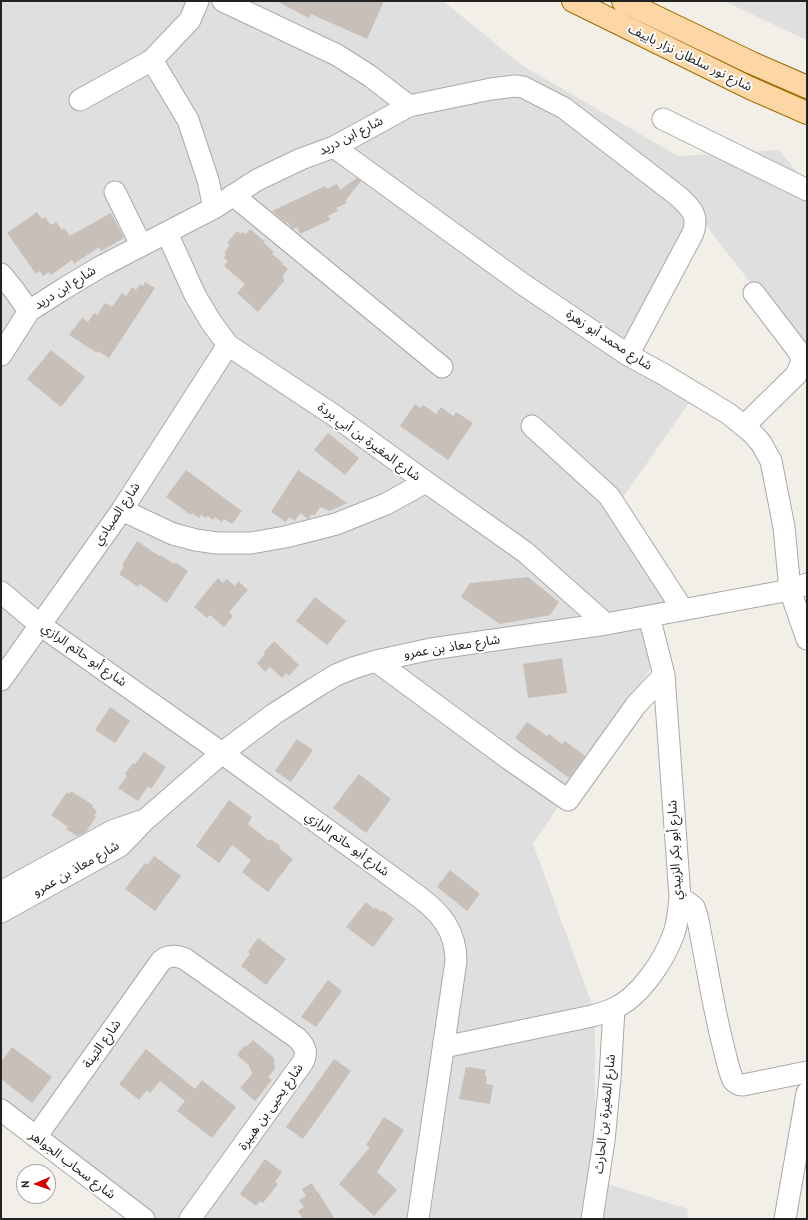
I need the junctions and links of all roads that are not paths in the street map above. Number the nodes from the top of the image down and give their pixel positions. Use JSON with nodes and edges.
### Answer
{"nodes":[{"id":1,"x":198,"y":1,"type":"edge"},
{"id":2,"x":223,"y":1,"type":"edge"},
{"id":3,"x":573,"y":1,"type":"edge"},
{"id":4,"x":623,"y":1,"type":"edge"},
{"id":5,"x":152,"y":60,"type":"junction"},
{"id":6,"x":807,"y":87,"type":"edge"},
{"id":7,"x":80,"y":100,"type":"dead end"},
{"id":8,"x":409,"y":106,"type":"junction"},
{"id":9,"x":807,"y":113,"type":"edge"},
{"id":10,"x":663,"y":119,"type":"dead end"},
{"id":11,"x":334,"y":147,"type":"junction"},
{"id":12,"x":807,"y":190,"type":"edge"},
{"id":13,"x":115,"y":192,"type":"dead end"},
{"id":14,"x":233,"y":195,"type":"junction"},
{"id":15,"x":214,"y":208,"type":"junction"},
{"id":16,"x":167,"y":233,"type":"junction"},
{"id":17,"x":141,"y":245,"type":"junction"},
{"id":18,"x":1,"y":274,"type":"edge"},
{"id":19,"x":754,"y":293,"type":"dead end"},
{"id":20,"x":29,"y":311,"type":"junction"},
{"id":21,"x":228,"y":345,"type":"junction"},
{"id":22,"x":1,"y":355,"type":"edge"},
{"id":23,"x":628,"y":355,"type":"junction"},
{"id":24,"x":442,"y":367,"type":"dead end"},
{"id":25,"x":532,"y":426,"type":"dead end"},
{"id":26,"x":744,"y":426,"type":"junction"},
{"id":27,"x":426,"y":482,"type":"junction"},
{"id":28,"x":122,"y":510,"type":"junction"},
{"id":29,"x":798,"y":587,"type":"edge"},
{"id":30,"x":1,"y":592,"type":"edge"},
{"id":31,"x":683,"y":610,"type":"junction"},
{"id":32,"x":649,"y":616,"type":"junction"},
{"id":33,"x":606,"y":624,"type":"junction"},
{"id":34,"x":40,"y":625,"type":"junction"},
{"id":35,"x":807,"y":639,"type":"edge"},
{"id":36,"x":376,"y":661,"type":"junction"},
{"id":37,"x":664,"y":675,"type":"junction"},
{"id":38,"x":1,"y":680,"type":"edge"},
{"id":39,"x":222,"y":753,"type":"junction"},
{"id":40,"x":145,"y":820,"type":"junction"},
{"id":41,"x":1,"y":892,"type":"edge"},
{"id":42,"x":680,"y":897,"type":"junction"},
{"id":43,"x":1,"y":912,"type":"edge"},
{"id":44,"x":172,"y":956,"type":"joint"},
{"id":45,"x":614,"y":1009,"type":"junction"},
{"id":46,"x":444,"y":1047,"type":"junction"},
{"id":47,"x":807,"y":1072,"type":"edge"},
{"id":48,"x":807,"y":1093,"type":"edge"},
{"id":49,"x":1,"y":1110,"type":"edge"},
{"id":50,"x":36,"y":1137,"type":"junction"},
{"id":51,"x":414,"y":1216,"type":"edge"},
{"id":52,"x":144,"y":1219,"type":"edge"},
{"id":53,"x":190,"y":1219,"type":"edge"},
{"id":54,"x":592,"y":1219,"type":"edge"},
{"id":55,"x":785,"y":1219,"type":"edge"}],
"edges":[{"from":1,"to":5,"type":"street"},
{"from":2,"to":8,"type":"street"},
{"from":3,"to":9,"type":"main road","name":"شارع نور سلطان نزار باييف"},
{"from":4,"to":6,"type":"main road","name":"شارع نور سلطان نزار باييف"},
{"from":5,"to":7,"type":"street"},
{"from":5,"to":15,"type":"street"},
{"from":8,"to":11,"type":"street","name":"شارع ابن دريد"},
{"from":8,"to":23,"type":"street","name":"شارع ابن دريد"},
{"from":10,"to":12,"type":"street"},
{"from":11,"to":14,"type":"street","name":"شارع ابن دريد"},
{"from":11,"to":23,"type":"street","name":"شارع محمد أبو زهرة"},
{"from":13,"to":17,"type":"street"},
{"from":14,"to":15,"type":"street","name":"شارع ابن دريد"},
{"from":14,"to":24,"type":"street"},
{"from":15,"to":16,"type":"street","name":"شارع ابن دريد"},
{"from":16,"to":17,"type":"street","name":"شارع ابن دريد"},
{"from":16,"to":21,"type":"street","name":"شارع المغيرة بن أبي بردة"},
{"from":17,"to":20,"type":"street","name":"شارع ابن دريد"},
{"from":18,"to":20,"type":"street"},
{"from":19,"to":26,"type":"street"},
{"from":20,"to":22,"type":"street","name":"شارع ابن دريد"},
{"from":21,"to":27,"type":"street","name":"شارع المغيرة بن أبي بردة"},
{"from":21,"to":28,"type":"street","name":"شارع الصيادي"},
{"from":23,"to":26,"type":"street","name":"شارع محمد أبو زهرة"},
{"from":25,"to":31,"type":"street"},
{"from":26,"to":29,"type":"street","name":"شارع محمد أبو زهرة"},
{"from":27,"to":28,"type":"street"},
{"from":27,"to":33,"type":"street","name":"شارع المغيرة بن أبي بردة"},
{"from":28,"to":34,"type":"street","name":"شارع الصيادي"},
{"from":29,"to":31,"type":"street","name":"شارع معاذ بن عمرو"},
{"from":29,"to":35,"type":"street","name":"شارع محمد أبو زهرة"},
{"from":30,"to":34,"type":"street","name":"شارع أبو حاتم الرازي"},
{"from":31,"to":32,"type":"street","name":"شارع معاذ بن عمرو"},
{"from":32,"to":33,"type":"street","name":"شارع معاذ بن عمرو"},
{"from":32,"to":37,"type":"street","name":"شارع أبو بكر الزبيدي"},
{"from":33,"to":36,"type":"street","name":"شارع معاذ بن عمرو"},
{"from":34,"to":38,"type":"street","name":"شارع الصيادي"},
{"from":34,"to":39,"type":"street","name":"شارع أبو حاتم الرازي"},
{"from":36,"to":37,"type":"street"},
{"from":36,"to":39,"type":"street","name":"شارع معاذ بن عمرو"},
{"from":37,"to":42,"type":"street","name":"شارع أبو بكر الزبيدي"},
{"from":39,"to":40,"type":"street","name":"شارع معاذ بن عمرو"},
{"from":39,"to":46,"type":"street","name":"شارع أبو حاتم الرازي"},
{"from":40,"to":41,"type":"street","name":"شارع معاذ بن عمرو"},
{"from":40,"to":43,"type":"street","name":"شارع معاذ بن عمرو"},
{"from":42,"to":45,"type":"street","name":"شارع أبو بكر الزبيدي"},
{"from":42,"to":47,"type":"street"},
{"from":44,"to":50,"type":"street","name":"شارع التينة"},
{"from":44,"to":53,"type":"street","name":"شارع يحيى بن هبيرة"},
{"from":45,"to":46,"type":"street","name":"شارع أبو بكر الزبيدي"},
{"from":45,"to":54,"type":"street","name":"شارع المغيرة بن الحارث"},
{"from":46,"to":51,"type":"street","name":"شارع أبو حاتم الرازي"},
{"from":48,"to":55,"type":"street"},
{"from":49,"to":50,"type":"street","name":"شارع سحاب الجواهر"},
{"from":50,"to":52,"type":"street","name":"شارع سحاب الجواهر"}]}
